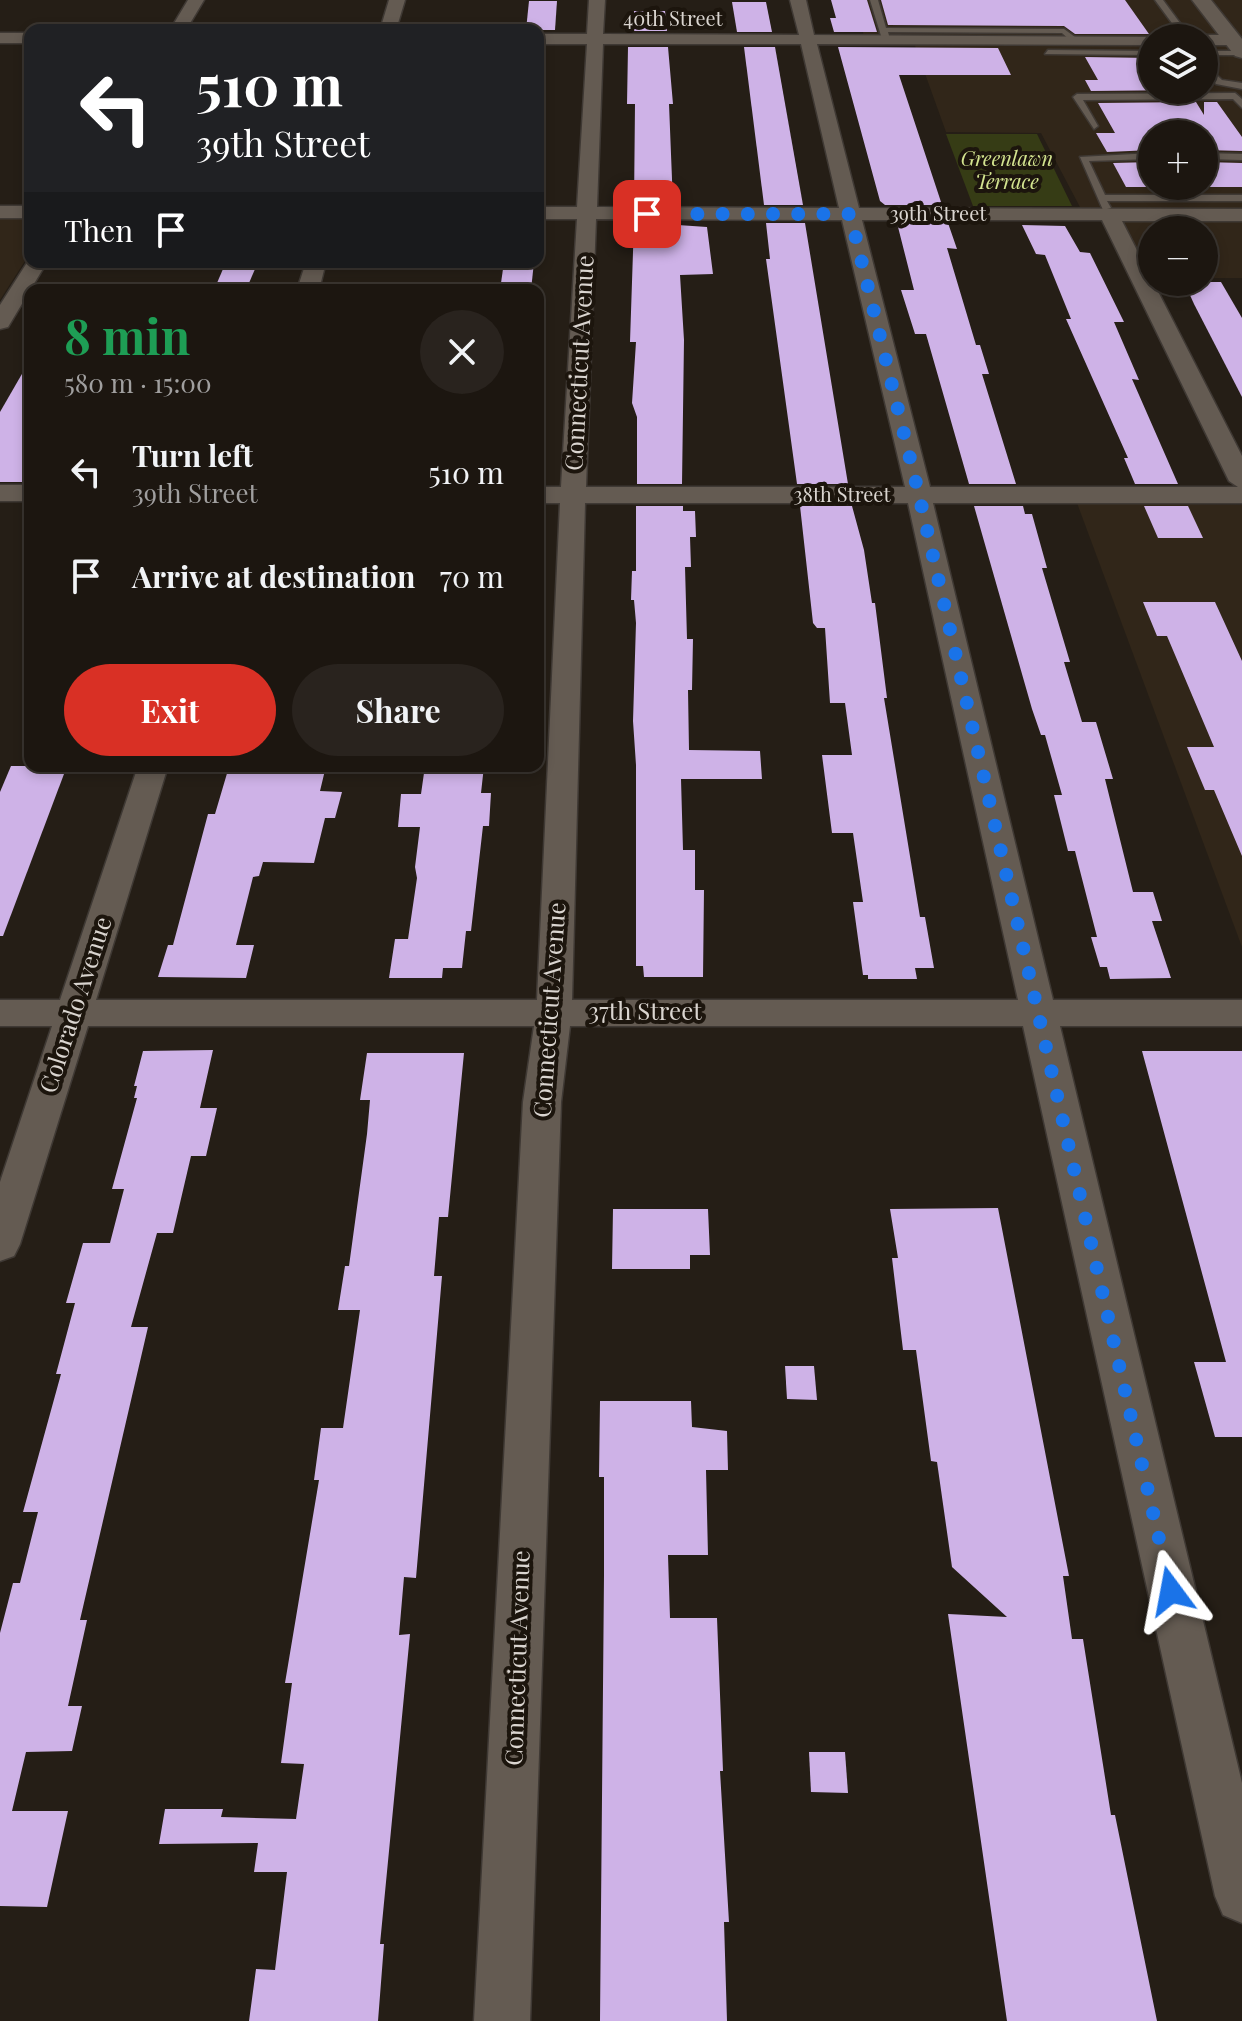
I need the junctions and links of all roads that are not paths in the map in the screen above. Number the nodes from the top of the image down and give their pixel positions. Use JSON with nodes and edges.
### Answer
{"nodes":[{"id":1,"x":196,"y":0,"type":"edge"},
{"id":2,"x":397,"y":0,"type":"edge"},
{"id":3,"x":597,"y":0,"type":"edge"},
{"id":4,"x":798,"y":0,"type":"edge"},
{"id":5,"x":874,"y":0,"type":"edge"},
{"id":6,"x":1159,"y":0,"type":"edge"},
{"id":7,"x":1206,"y":6,"type":"edge"},
{"id":8,"x":182,"y":24,"type":"edge"},
{"id":9,"x":390,"y":24,"type":"edge"},
{"id":10,"x":1177,"y":24,"type":"edge"},
{"id":11,"x":885,"y":35,"type":"junction"},
{"id":12,"x":0,"y":38,"type":"edge"},
{"id":13,"x":24,"y":38,"type":"edge"},
{"id":14,"x":544,"y":39,"type":"edge"},
{"id":15,"x":595,"y":39,"type":"junction"},
{"id":16,"x":807,"y":39,"type":"junction"},
{"id":17,"x":1138,"y":40,"type":"edge"},
{"id":18,"x":1218,"y":41,"type":"edge"},
{"id":19,"x":1240,"y":43,"type":"edge"},
{"id":20,"x":1218,"y":49,"type":"edge"},
{"id":21,"x":1048,"y":52,"type":"dead end"},
{"id":22,"x":1138,"y":53,"type":"edge"},
{"id":23,"x":1218,"y":81,"type":"edge"},
{"id":24,"x":1242,"y":86,"type":"edge"},
{"id":25,"x":1218,"y":96,"type":"edge"},
{"id":26,"x":1138,"y":97,"type":"edge"},
{"id":27,"x":1241,"y":103,"type":"edge"},
{"id":28,"x":1156,"y":104,"type":"edge"},
{"id":29,"x":1083,"y":107,"type":"junction"},
{"id":30,"x":1158,"y":107,"type":"junction"},
{"id":31,"x":1094,"y":126,"type":"dead end"},
{"id":32,"x":1218,"y":156,"type":"edge"},
{"id":33,"x":1138,"y":157,"type":"edge"},
{"id":34,"x":1242,"y":157,"type":"edge"},
{"id":35,"x":1242,"y":198,"type":"edge"},
{"id":36,"x":1105,"y":206,"type":"junction"},
{"id":37,"x":0,"y":212,"type":"edge"},
{"id":38,"x":24,"y":212,"type":"edge"},
{"id":39,"x":544,"y":213,"type":"edge"},
{"id":40,"x":589,"y":213,"type":"junction"},
{"id":41,"x":850,"y":214,"type":"junction"},
{"id":42,"x":1242,"y":215,"type":"edge"},
{"id":43,"x":33,"y":268,"type":"edge"},
{"id":44,"x":0,"y":322,"type":"edge"},
{"id":45,"x":1242,"y":481,"type":"edge"},
{"id":46,"x":0,"y":493,"type":"edge"},
{"id":47,"x":24,"y":493,"type":"edge"},
{"id":48,"x":555,"y":495,"type":"edge"},
{"id":49,"x":919,"y":495,"type":"junction"},
{"id":50,"x":1242,"y":495,"type":"edge"},
{"id":51,"x":151,"y":772,"type":"edge"},
{"id":52,"x":554,"y":1012,"type":"junction"},
{"id":53,"x":1036,"y":1012,"type":"junction"},
{"id":54,"x":0,"y":1013,"type":"edge"},
{"id":55,"x":73,"y":1013,"type":"junction"},
{"id":56,"x":1242,"y":1013,"type":"edge"},
{"id":57,"x":0,"y":1244,"type":"edge"},
{"id":58,"x":1242,"y":1896,"type":"edge"},
{"id":59,"x":502,"y":2021,"type":"edge"}],
"edges":[{"from":1,"to":8,"type":"street"},
{"from":2,"to":9,"type":"street"},
{"from":3,"to":15,"type":"street","name":"Connecticut Avenue"},
{"from":4,"to":16,"type":"street"},
{"from":5,"to":11,"type":"lane"},
{"from":6,"to":10,"type":"lane"},
{"from":7,"to":19,"type":"main road"},
{"from":11,"to":16,"type":"street","name":"40th Street"},
{"from":11,"to":17,"type":"street","name":"40th Street"},
{"from":12,"to":13,"type":"street"},
{"from":14,"to":15,"type":"street","name":"40th Street"},
{"from":15,"to":16,"type":"street","name":"40th Street"},
{"from":15,"to":40,"type":"street","name":"Connecticut Avenue"},
{"from":16,"to":41,"type":"street"},
{"from":18,"to":19,"type":"street"},
{"from":19,"to":20,"type":"lane"},
{"from":21,"to":22,"type":"lane"},
{"from":23,"to":24,"type":"lane"},
{"from":25,"to":27,"type":"lane"},
{"from":26,"to":29,"type":"lane"},
{"from":27,"to":30,"type":"lane"},
{"from":28,"to":30,"type":"lane"},
{"from":29,"to":30,"type":"lane"},
{"from":29,"to":31,"type":"lane"},
{"from":32,"to":34,"type":"lane"},
{"from":33,"to":36,"type":"lane"},
{"from":35,"to":36,"type":"lane"},
{"from":36,"to":41,"type":"street","name":"39th Street"},
{"from":36,"to":42,"type":"street","name":"39th Street"},
{"from":36,"to":45,"type":"street"},
{"from":37,"to":38,"type":"street"},
{"from":39,"to":40,"type":"street","name":"39th Street"},
{"from":40,"to":41,"type":"street","name":"39th Street"},
{"from":40,"to":48,"type":"street","name":"Connecticut Avenue"},
{"from":41,"to":49,"type":"street"},
{"from":43,"to":44,"type":"street"},
{"from":46,"to":47,"type":"street"},
{"from":48,"to":49,"type":"street","name":"38th Street"},
{"from":48,"to":52,"type":"street","name":"Connecticut Avenue"},
{"from":49,"to":50,"type":"street","name":"38th Street"},
{"from":49,"to":53,"type":"street"},
{"from":51,"to":55,"type":"street","name":"Colorado Avenue"},
{"from":52,"to":53,"type":"street","name":"37th Street"},
{"from":52,"to":55,"type":"street","name":"37th Street"},
{"from":52,"to":59,"type":"street","name":"Connecticut Avenue"},
{"from":53,"to":56,"type":"street","name":"37th Street"},
{"from":53,"to":58,"type":"street"},
{"from":54,"to":55,"type":"street","name":"37th Street"},
{"from":55,"to":57,"type":"street","name":"Colorado Avenue"}]}
